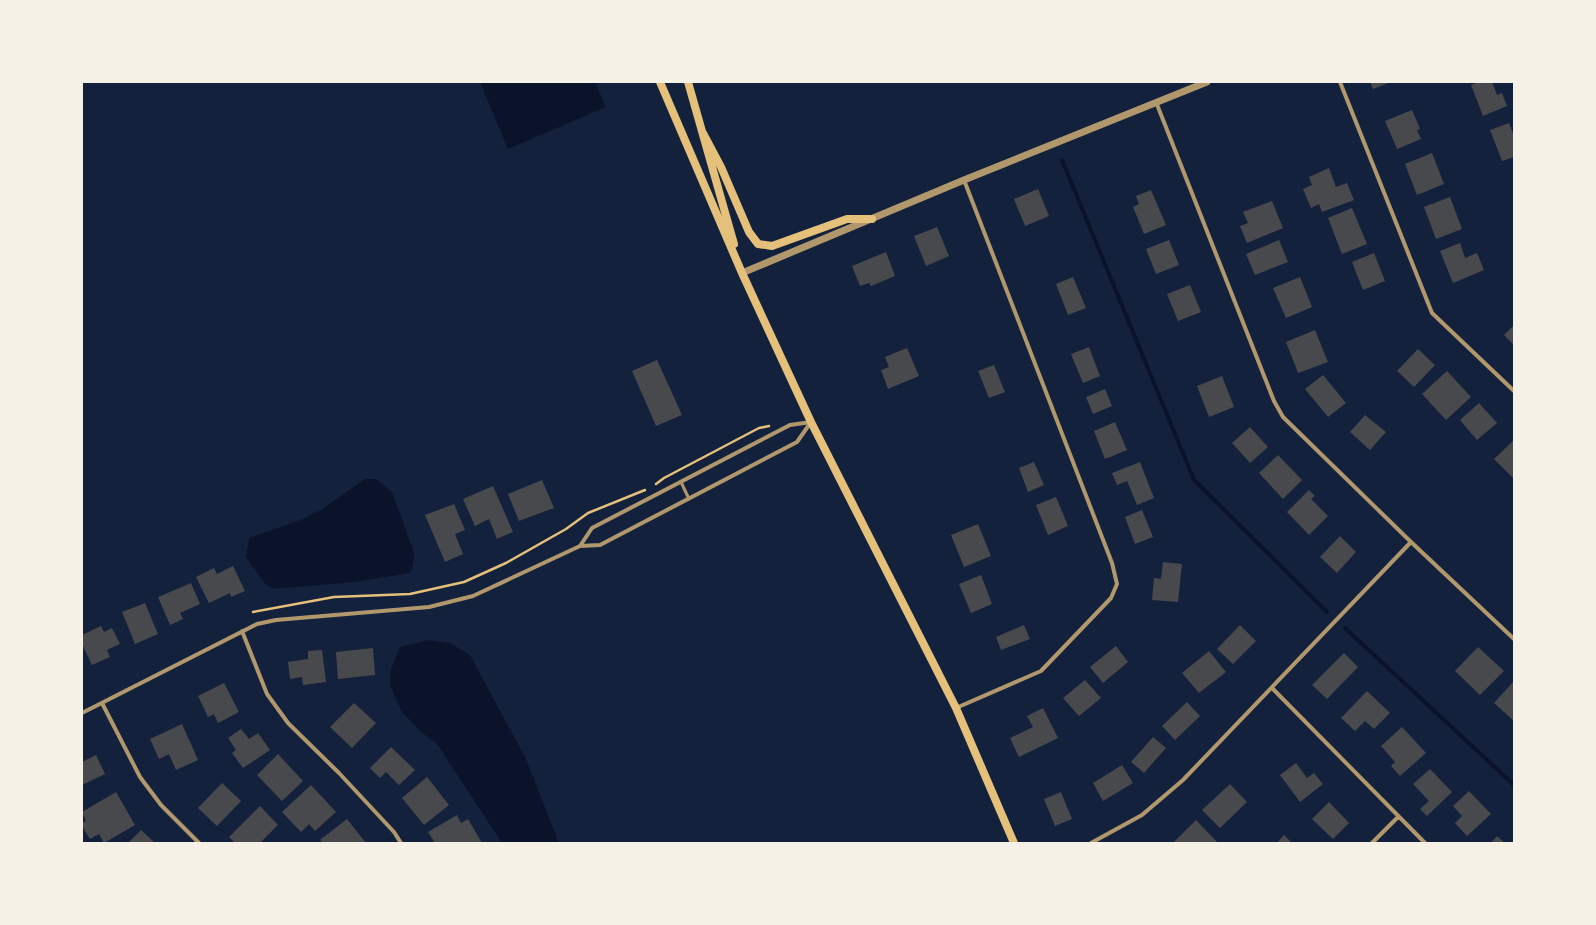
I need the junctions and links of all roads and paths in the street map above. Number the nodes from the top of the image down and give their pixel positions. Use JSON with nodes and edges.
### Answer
{"nodes":[{"id":1,"x":660,"y":82,"type":"edge"},
{"id":2,"x":688,"y":82,"type":"edge"},
{"id":3,"x":1207,"y":82,"type":"edge"},
{"id":4,"x":1340,"y":82,"type":"edge"},
{"id":5,"x":1156,"y":102,"type":"junction"},
{"id":6,"x":703,"y":133,"type":"junction"},
{"id":7,"x":964,"y":180,"type":"junction"},
{"id":8,"x":872,"y":219,"type":"junction"},
{"id":9,"x":742,"y":273,"type":"junction"},
{"id":10,"x":1514,"y":391,"type":"edge"},
{"id":11,"x":812,"y":422,"type":"junction"},
{"id":12,"x":773,"y":426,"type":"dead end"},
{"id":13,"x":681,"y":482,"type":"junction"},
{"id":14,"x":653,"y":488,"type":"dead end"},
{"id":15,"x":647,"y":489,"type":"dead end"},
{"id":16,"x":690,"y":498,"type":"junction"},
{"id":17,"x":1411,"y":542,"type":"junction"},
{"id":18,"x":580,"y":546,"type":"junction"},
{"id":19,"x":253,"y":612,"type":"dead end"},
{"id":20,"x":242,"y":631,"type":"junction"},
{"id":21,"x":1514,"y":639,"type":"edge"},
{"id":22,"x":1272,"y":688,"type":"junction"},
{"id":23,"x":102,"y":703,"type":"junction"},
{"id":24,"x":956,"y":708,"type":"junction"},
{"id":25,"x":82,"y":713,"type":"edge"},
{"id":26,"x":1398,"y":817,"type":"junction"},
{"id":27,"x":199,"y":843,"type":"edge"},
{"id":28,"x":401,"y":843,"type":"edge"},
{"id":29,"x":1014,"y":843,"type":"edge"},
{"id":30,"x":1091,"y":843,"type":"edge"},
{"id":31,"x":1372,"y":843,"type":"edge"},
{"id":32,"x":1425,"y":843,"type":"edge"}],
"edges":[{"from":1,"to":9,"type":"main road"},
{"from":2,"to":6,"type":"main road"},
{"from":3,"to":5,"type":"street"},
{"from":4,"to":10,"type":"street"},
{"from":5,"to":7,"type":"street"},
{"from":5,"to":17,"type":"street"},
{"from":6,"to":8,"type":"main road"},
{"from":6,"to":9,"type":"main road"},
{"from":7,"to":8,"type":"street"},
{"from":7,"to":24,"type":"street"},
{"from":8,"to":9,"type":"street"},
{"from":9,"to":11,"type":"main road"},
{"from":11,"to":13,"type":"street"},
{"from":11,"to":16,"type":"street"},
{"from":11,"to":24,"type":"main road"},
{"from":12,"to":14,"type":"path"},
{"from":13,"to":16,"type":"lane"},
{"from":13,"to":18,"type":"street"},
{"from":15,"to":19,"type":"path"},
{"from":16,"to":18,"type":"street"},
{"from":17,"to":21,"type":"street"},
{"from":17,"to":22,"type":"street"},
{"from":18,"to":20,"type":"street"},
{"from":20,"to":23,"type":"street"},
{"from":20,"to":28,"type":"street"},
{"from":22,"to":26,"type":"street"},
{"from":22,"to":30,"type":"street"},
{"from":23,"to":25,"type":"street"},
{"from":23,"to":27,"type":"street"},
{"from":24,"to":29,"type":"main road"},
{"from":26,"to":31,"type":"street"},
{"from":26,"to":32,"type":"street"}]}
